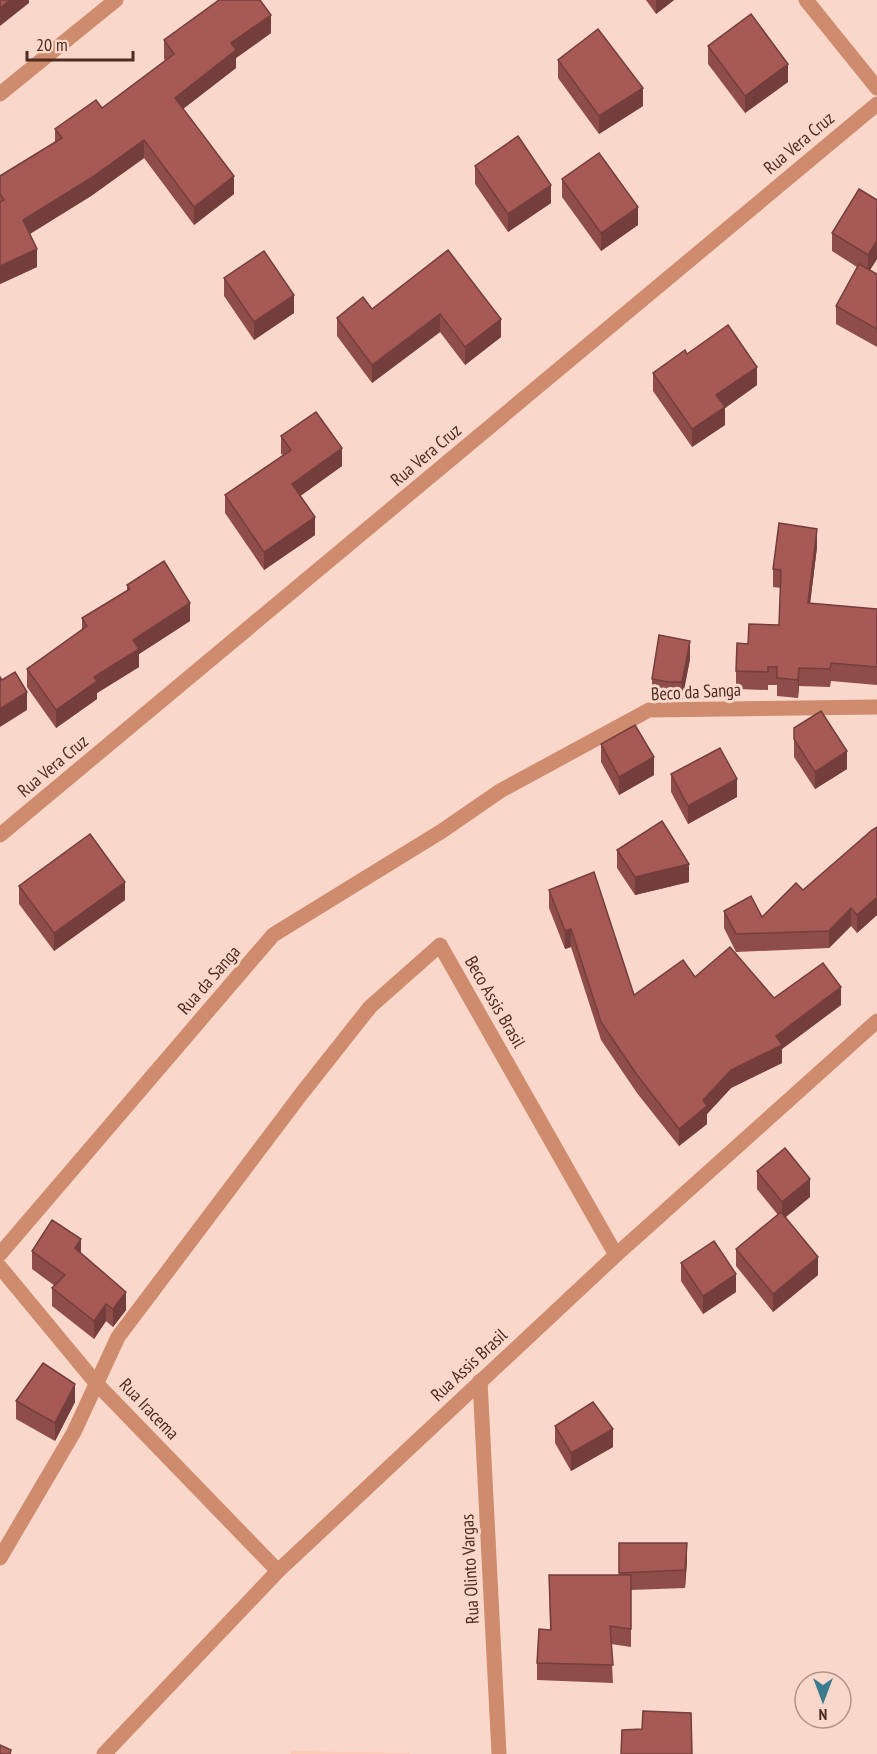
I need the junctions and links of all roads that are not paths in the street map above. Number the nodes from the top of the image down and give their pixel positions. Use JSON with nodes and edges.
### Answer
{"nodes":[{"id":1,"x":116,"y":0,"type":"edge"},
{"id":2,"x":806,"y":0,"type":"edge"},
{"id":3,"x":877,"y":88,"type":"edge"},
{"id":4,"x":0,"y":94,"type":"edge"},
{"id":5,"x":877,"y":104,"type":"edge"},
{"id":6,"x":877,"y":707,"type":"edge"},
{"id":7,"x":500,"y":791,"type":"joint"},
{"id":8,"x":0,"y":835,"type":"edge"},
{"id":9,"x":877,"y":1021,"type":"edge"},
{"id":10,"x":0,"y":1254,"type":"edge"},
{"id":11,"x":616,"y":1255,"type":"junction"},
{"id":12,"x":0,"y":1267,"type":"edge"},
{"id":13,"x":480,"y":1381,"type":"junction"},
{"id":14,"x":96,"y":1383,"type":"junction"},
{"id":15,"x":0,"y":1558,"type":"edge"},
{"id":16,"x":278,"y":1571,"type":"junction"},
{"id":17,"x":104,"y":1754,"type":"edge"},
{"id":18,"x":499,"y":1754,"type":"edge"}],
"edges":[{"from":1,"to":4,"type":"street"},
{"from":2,"to":3,"type":"street"},
{"from":5,"to":8,"type":"street","name":"Rua Vera Cruz"},
{"from":6,"to":7,"type":"street","name":"Beco da Sanga"},
{"from":7,"to":10,"type":"street","name":"Rua da Sanga"},
{"from":9,"to":11,"type":"street","name":"Rua Assis Brasil"},
{"from":11,"to":13,"type":"street","name":"Rua Assis Brasil"},
{"from":11,"to":14,"type":"street","name":"Beco Assis Brasil"},
{"from":12,"to":14,"type":"street","name":"Rua Iracema"},
{"from":13,"to":16,"type":"street","name":"Rua Assis Brasil"},
{"from":13,"to":18,"type":"street","name":"Rua Olinto Vargas"},
{"from":14,"to":15,"type":"street"},
{"from":14,"to":16,"type":"street","name":"Rua Iracema"},
{"from":16,"to":17,"type":"street","name":"Rua Assis Brasil"}]}
